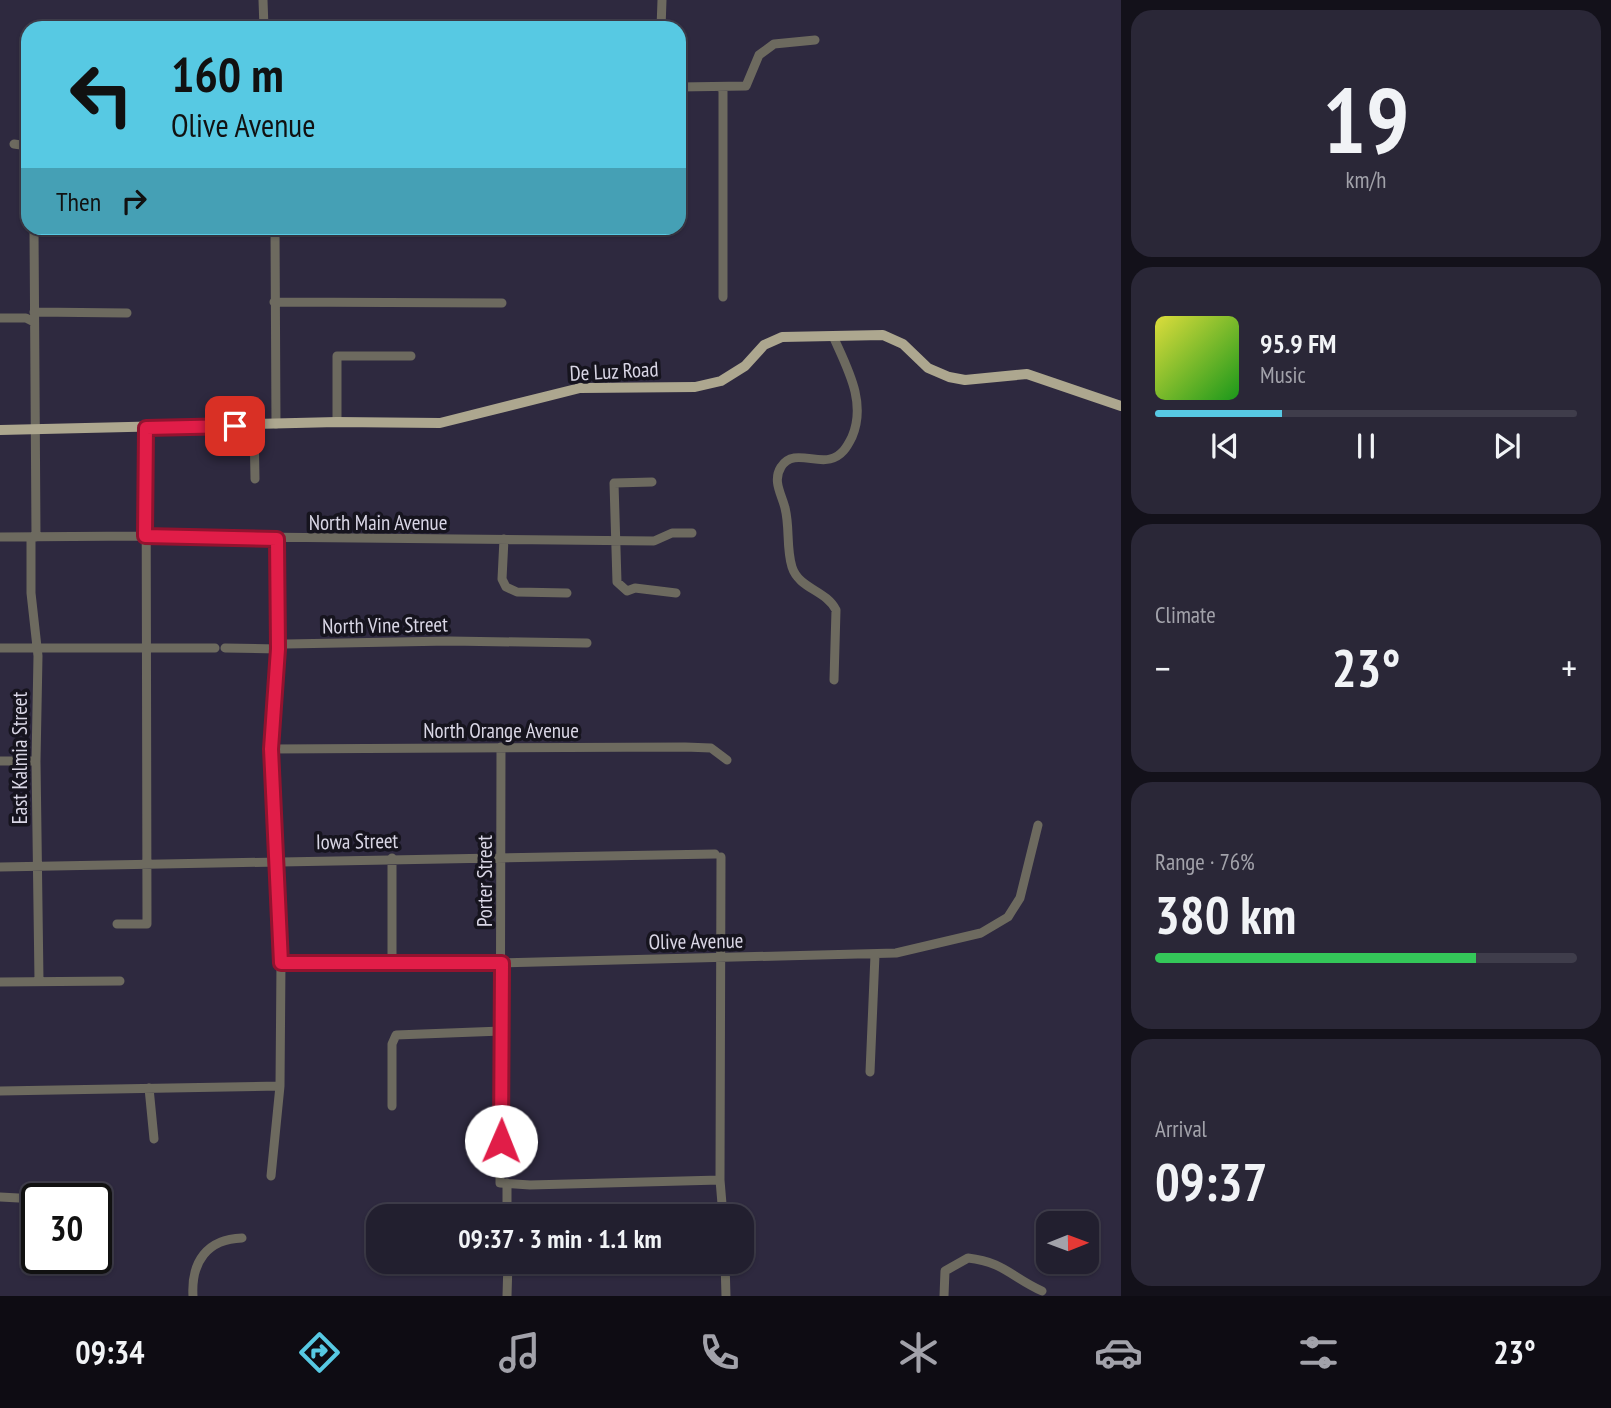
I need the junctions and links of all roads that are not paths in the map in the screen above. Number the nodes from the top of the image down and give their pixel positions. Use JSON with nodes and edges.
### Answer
{"nodes":[{"id":1,"x":263,"y":0,"type":"edge"},
{"id":2,"x":662,"y":0,"type":"edge"},
{"id":3,"x":264,"y":21,"type":"edge"},
{"id":4,"x":662,"y":21,"type":"edge"},
{"id":5,"x":815,"y":40,"type":"dead end"},
{"id":6,"x":686,"y":87,"type":"edge"},
{"id":7,"x":719,"y":87,"type":"junction"},
{"id":8,"x":15,"y":144,"type":"dead end"},
{"id":9,"x":21,"y":145,"type":"edge"},
{"id":10,"x":34,"y":235,"type":"edge"},
{"id":11,"x":275,"y":235,"type":"edge"},
{"id":12,"x":723,"y":297,"type":"dead end"},
{"id":13,"x":274,"y":302,"type":"junction"},
{"id":14,"x":502,"y":303,"type":"dead end"},
{"id":15,"x":127,"y":313,"type":"dead end"},
{"id":16,"x":34,"y":317,"type":"junction"},
{"id":17,"x":0,"y":318,"type":"edge"},
{"id":18,"x":833,"y":336,"type":"junction"},
{"id":19,"x":411,"y":356,"type":"dead end"},
{"id":20,"x":1121,"y":406,"type":"edge"},
{"id":21,"x":337,"y":422,"type":"junction"},
{"id":22,"x":276,"y":424,"type":"junction"},
{"id":23,"x":254,"y":425,"type":"junction"},
{"id":24,"x":146,"y":428,"type":"junction"},
{"id":25,"x":0,"y":430,"type":"edge"},
{"id":26,"x":36,"y":430,"type":"junction"},
{"id":27,"x":255,"y":479,"type":"dead end"},
{"id":28,"x":652,"y":482,"type":"dead end"},
{"id":29,"x":692,"y":533,"type":"dead end"},
{"id":30,"x":145,"y":536,"type":"junction"},
{"id":31,"x":0,"y":537,"type":"edge"},
{"id":32,"x":33,"y":537,"type":"junction"},
{"id":33,"x":277,"y":539,"type":"junction"},
{"id":34,"x":504,"y":539,"type":"junction"},
{"id":35,"x":616,"y":541,"type":"junction"},
{"id":36,"x":567,"y":593,"type":"dead end"},
{"id":37,"x":676,"y":593,"type":"dead end"},
{"id":38,"x":587,"y":643,"type":"dead end"},
{"id":39,"x":0,"y":648,"type":"edge"},
{"id":40,"x":35,"y":648,"type":"junction"},
{"id":41,"x":146,"y":648,"type":"junction"},
{"id":42,"x":278,"y":649,"type":"junction"},
{"id":43,"x":834,"y":680,"type":"dead end"},
{"id":44,"x":501,"y":747,"type":"junction"},
{"id":45,"x":271,"y":749,"type":"junction"},
{"id":46,"x":727,"y":760,"type":"dead end"},
{"id":47,"x":0,"y":761,"type":"edge"},
{"id":48,"x":36,"y":761,"type":"junction"},
{"id":49,"x":1038,"y":825,"type":"dead end"},
{"id":50,"x":502,"y":856,"type":"junction"},
{"id":51,"x":392,"y":858,"type":"junction"},
{"id":52,"x":274,"y":863,"type":"junction"},
{"id":53,"x":0,"y":867,"type":"edge"},
{"id":54,"x":147,"y":867,"type":"junction"},
{"id":55,"x":37,"y":868,"type":"junction"},
{"id":56,"x":117,"y":924,"type":"dead end"},
{"id":57,"x":875,"y":955,"type":"junction"},
{"id":58,"x":719,"y":957,"type":"junction"},
{"id":59,"x":281,"y":963,"type":"junction"},
{"id":60,"x":392,"y":963,"type":"junction"},
{"id":61,"x":502,"y":963,"type":"junction"},
{"id":62,"x":39,"y":981,"type":"junction"},
{"id":63,"x":120,"y":981,"type":"dead end"},
{"id":64,"x":0,"y":982,"type":"edge"},
{"id":65,"x":502,"y":1031,"type":"junction"},
{"id":66,"x":870,"y":1072,"type":"dead end"},
{"id":67,"x":280,"y":1086,"type":"junction"},
{"id":68,"x":149,"y":1088,"type":"junction"},
{"id":69,"x":0,"y":1091,"type":"edge"},
{"id":70,"x":392,"y":1106,"type":"dead end"},
{"id":71,"x":154,"y":1139,"type":"dead end"},
{"id":72,"x":271,"y":1176,"type":"dead end"},
{"id":73,"x":720,"y":1180,"type":"junction"},
{"id":74,"x":504,"y":1183,"type":"junction"},
{"id":75,"x":0,"y":1197,"type":"edge"},
{"id":76,"x":21,"y":1198,"type":"edge"},
{"id":77,"x":506,"y":1204,"type":"edge"},
{"id":78,"x":722,"y":1204,"type":"edge"},
{"id":79,"x":242,"y":1238,"type":"dead end"},
{"id":80,"x":508,"y":1274,"type":"edge"},
{"id":81,"x":725,"y":1274,"type":"edge"},
{"id":82,"x":1042,"y":1291,"type":"dead end"},
{"id":83,"x":193,"y":1296,"type":"edge"},
{"id":84,"x":507,"y":1296,"type":"edge"},
{"id":85,"x":726,"y":1296,"type":"edge"},
{"id":86,"x":944,"y":1296,"type":"edge"}],
"edges":[{"from":1,"to":3,"type":"street"},
{"from":2,"to":4,"type":"street"},
{"from":5,"to":7,"type":"street"},
{"from":6,"to":7,"type":"street"},
{"from":7,"to":12,"type":"street"},
{"from":8,"to":9,"type":"street"},
{"from":10,"to":16,"type":"street","name":"East Kalmia Street"},
{"from":11,"to":13,"type":"street"},
{"from":13,"to":14,"type":"street"},
{"from":13,"to":22,"type":"street"},
{"from":15,"to":16,"type":"street"},
{"from":16,"to":17,"type":"street"},
{"from":16,"to":26,"type":"street","name":"East Kalmia Street"},
{"from":18,"to":20,"type":"main road","name":"De Luz Road"},
{"from":18,"to":21,"type":"main road","name":"De Luz Road"},
{"from":18,"to":43,"type":"street"},
{"from":19,"to":21,"type":"street"},
{"from":21,"to":22,"type":"main road","name":"De Luz Road"},
{"from":22,"to":23,"type":"main road","name":"De Luz Road"},
{"from":23,"to":24,"type":"main road","name":"De Luz Road"},
{"from":23,"to":27,"type":"street"},
{"from":24,"to":26,"type":"main road","name":"De Luz Road"},
{"from":24,"to":30,"type":"street"},
{"from":25,"to":26,"type":"main road","name":"De Luz Road"},
{"from":26,"to":32,"type":"street","name":"East Kalmia Street"},
{"from":28,"to":35,"type":"street"},
{"from":29,"to":35,"type":"street","name":"North Main Avenue"},
{"from":30,"to":32,"type":"street","name":"North Main Avenue"},
{"from":30,"to":33,"type":"street","name":"North Main Avenue"},
{"from":30,"to":41,"type":"street"},
{"from":31,"to":32,"type":"street","name":"North Main Avenue"},
{"from":32,"to":40,"type":"street","name":"East Kalmia Street"},
{"from":33,"to":34,"type":"street","name":"North Main Avenue"},
{"from":33,"to":42,"type":"street"},
{"from":34,"to":35,"type":"street","name":"North Main Avenue"},
{"from":34,"to":36,"type":"street"},
{"from":35,"to":37,"type":"street"},
{"from":38,"to":42,"type":"street","name":"North Vine Street"},
{"from":39,"to":40,"type":"street","name":"North Vine Street"},
{"from":40,"to":41,"type":"street","name":"North Vine Street"},
{"from":40,"to":48,"type":"street","name":"East Kalmia Street"},
{"from":41,"to":42,"type":"street","name":"North Vine Street"},
{"from":41,"to":54,"type":"street"},
{"from":42,"to":45,"type":"street"},
{"from":44,"to":45,"type":"street","name":"North Orange Avenue"},
{"from":44,"to":46,"type":"street","name":"North Orange Avenue"},
{"from":44,"to":50,"type":"street","name":"Porter Street"},
{"from":45,"to":52,"type":"street"},
{"from":47,"to":48,"type":"street"},
{"from":48,"to":55,"type":"street","name":"East Kalmia Street"},
{"from":49,"to":57,"type":"street","name":"Olive Avenue"},
{"from":50,"to":51,"type":"street","name":"Iowa Street"},
{"from":50,"to":58,"type":"street","name":"Iowa Street"},
{"from":50,"to":61,"type":"street","name":"Porter Street"},
{"from":51,"to":52,"type":"street","name":"Iowa Street"},
{"from":51,"to":60,"type":"street"},
{"from":52,"to":54,"type":"street","name":"Iowa Street"},
{"from":52,"to":59,"type":"street"},
{"from":53,"to":55,"type":"street","name":"Iowa Street"},
{"from":54,"to":55,"type":"street","name":"Iowa Street"},
{"from":54,"to":56,"type":"street"},
{"from":55,"to":62,"type":"street","name":"East Kalmia Street"},
{"from":57,"to":58,"type":"street","name":"Olive Avenue"},
{"from":57,"to":66,"type":"street"},
{"from":58,"to":61,"type":"street","name":"Olive Avenue"},
{"from":58,"to":73,"type":"street"},
{"from":59,"to":60,"type":"street","name":"Olive Avenue"},
{"from":59,"to":67,"type":"street"},
{"from":60,"to":61,"type":"street","name":"Olive Avenue"},
{"from":61,"to":65,"type":"street","name":"Porter Street"},
{"from":62,"to":63,"type":"street"},
{"from":62,"to":64,"type":"street"},
{"from":65,"to":70,"type":"street"},
{"from":65,"to":74,"type":"street","name":"Porter Street"},
{"from":67,"to":68,"type":"street"},
{"from":67,"to":72,"type":"street"},
{"from":68,"to":69,"type":"street"},
{"from":68,"to":71,"type":"street"},
{"from":73,"to":74,"type":"street"},
{"from":73,"to":78,"type":"street"},
{"from":74,"to":77,"type":"street","name":"Porter Street"},
{"from":75,"to":76,"type":"street"},
{"from":79,"to":83,"type":"street"},
{"from":80,"to":84,"type":"street"},
{"from":81,"to":85,"type":"street"},
{"from":82,"to":86,"type":"street"}]}
